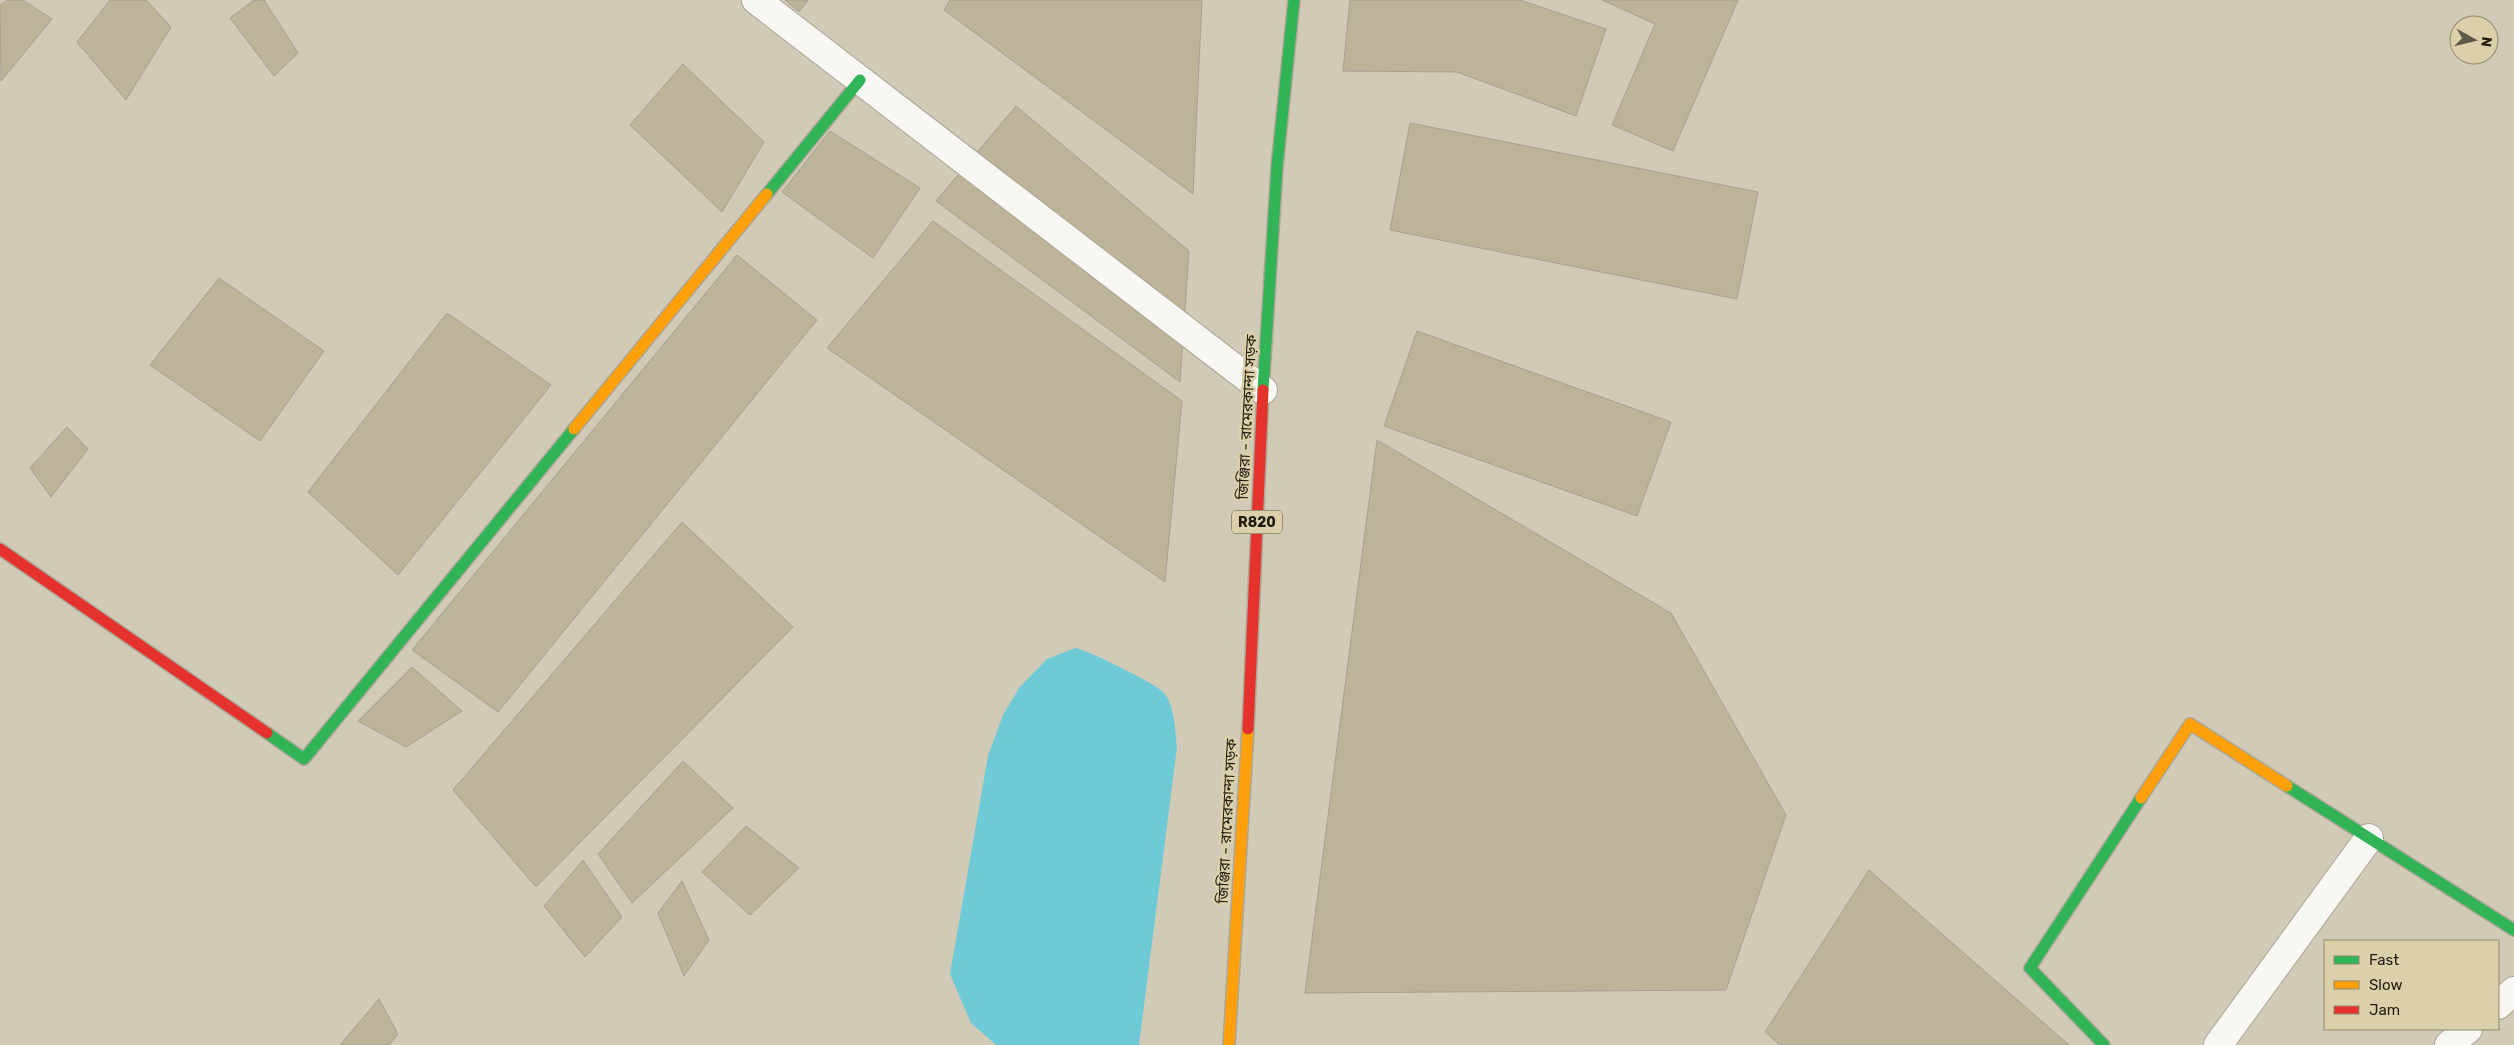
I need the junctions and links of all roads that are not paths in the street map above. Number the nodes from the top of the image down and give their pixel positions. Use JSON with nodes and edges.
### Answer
{"nodes":[{"id":1,"x":756,"y":0,"type":"edge"},
{"id":2,"x":1294,"y":0,"type":"edge"},
{"id":3,"x":860,"y":80,"type":"junction"},
{"id":4,"x":1263,"y":390,"type":"junction"},
{"id":5,"x":0,"y":549,"type":"edge"},
{"id":6,"x":2369,"y":838,"type":"junction"},
{"id":7,"x":2514,"y":930,"type":"edge"},
{"id":8,"x":2514,"y":991,"type":"edge"},
{"id":9,"x":2499,"y":1003,"type":"edge"},
{"id":10,"x":2467,"y":1030,"type":"edge"},
{"id":11,"x":1228,"y":1045,"type":"edge"},
{"id":12,"x":2104,"y":1045,"type":"edge"},
{"id":13,"x":2218,"y":1045,"type":"edge"},
{"id":14,"x":2449,"y":1045,"type":"edge"}],
"edges":[{"from":1,"to":3,"type":"street"},
{"from":2,"to":4,"type":"street","name":"জিঞ্জিরা - রামেরকান্দা সড়ক","number":"R820"},
{"from":3,"to":4,"type":"street"},
{"from":3,"to":5,"type":"street"},
{"from":4,"to":11,"type":"street","name":"জিঞ্জিরা - রামেরকান্দা সড়ক","number":"R820"},
{"from":6,"to":7,"type":"street"},
{"from":6,"to":12,"type":"street"},
{"from":6,"to":13,"type":"street"},
{"from":8,"to":9,"type":"street"},
{"from":10,"to":14,"type":"street"}]}
